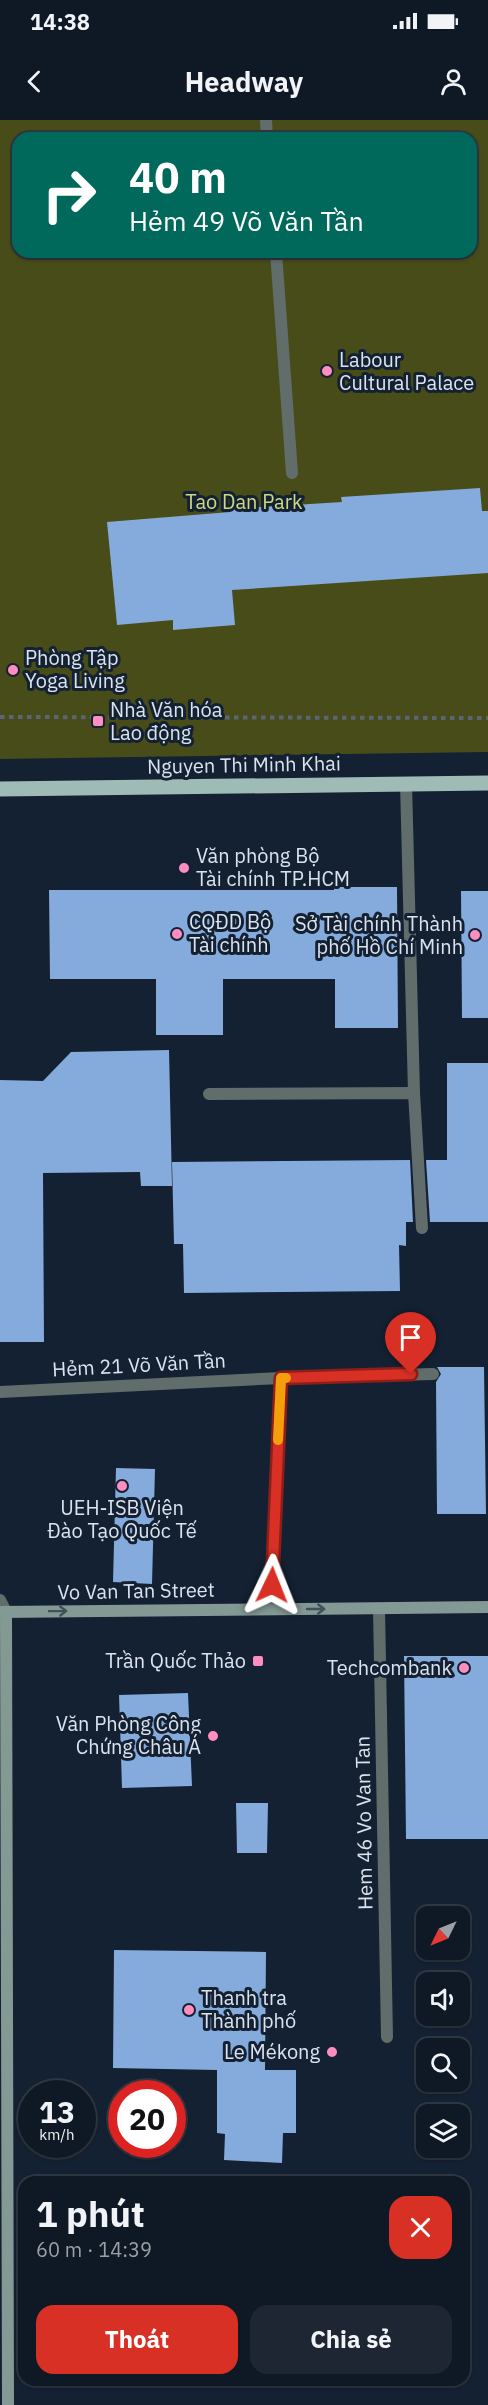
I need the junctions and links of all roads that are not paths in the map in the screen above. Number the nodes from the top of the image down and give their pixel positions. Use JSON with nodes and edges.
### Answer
{"nodes":[{"id":1,"x":276,"y":258,"type":"edge"},
{"id":2,"x":291,"y":473,"type":"dead end"},
{"id":3,"x":406,"y":783,"type":"junction"},
{"id":4,"x":488,"y":783,"type":"edge"},
{"id":5,"x":0,"y":789,"type":"edge"},
{"id":6,"x":414,"y":1093,"type":"junction"},
{"id":7,"x":209,"y":1094,"type":"dead end"},
{"id":8,"x":422,"y":1228,"type":"dead end"},
{"id":9,"x":433,"y":1374,"type":"dead end"},
{"id":10,"x":281,"y":1378,"type":"junction"},
{"id":11,"x":0,"y":1392,"type":"edge"},
{"id":12,"x":488,"y":1607,"type":"edge"},
{"id":13,"x":2,"y":1608,"type":"edge"},
{"id":14,"x":271,"y":1608,"type":"junction"},
{"id":15,"x":379,"y":1609,"type":"junction"},
{"id":16,"x":387,"y":2037,"type":"dead end"},
{"id":17,"x":8,"y":2405,"type":"edge"}],
"edges":[{"from":1,"to":2,"type":"street"},
{"from":3,"to":4,"type":"main road","name":"Nguyen Thi Minh Khai"},
{"from":3,"to":5,"type":"main road","name":"Nguyen Thi Minh Khai"},
{"from":3,"to":6,"type":"street"},
{"from":6,"to":7,"type":"street"},
{"from":6,"to":8,"type":"street"},
{"from":9,"to":10,"type":"street","name":"Hẻm 21 Võ Văn Tần"},
{"from":10,"to":11,"type":"street","name":"Hẻm 21 Võ Văn Tần"},
{"from":10,"to":14,"type":"street"},
{"from":12,"to":15,"type":"street","name":"Vo Van Tan Street"},
{"from":13,"to":14,"type":"street","name":"Vo Van Tan Street","one_way":true},
{"from":13,"to":17,"type":"street"},
{"from":14,"to":15,"type":"street","name":"Vo Van Tan Street","one_way":true},
{"from":15,"to":16,"type":"street","name":"Hem 46 Vo Van Tan"}]}
